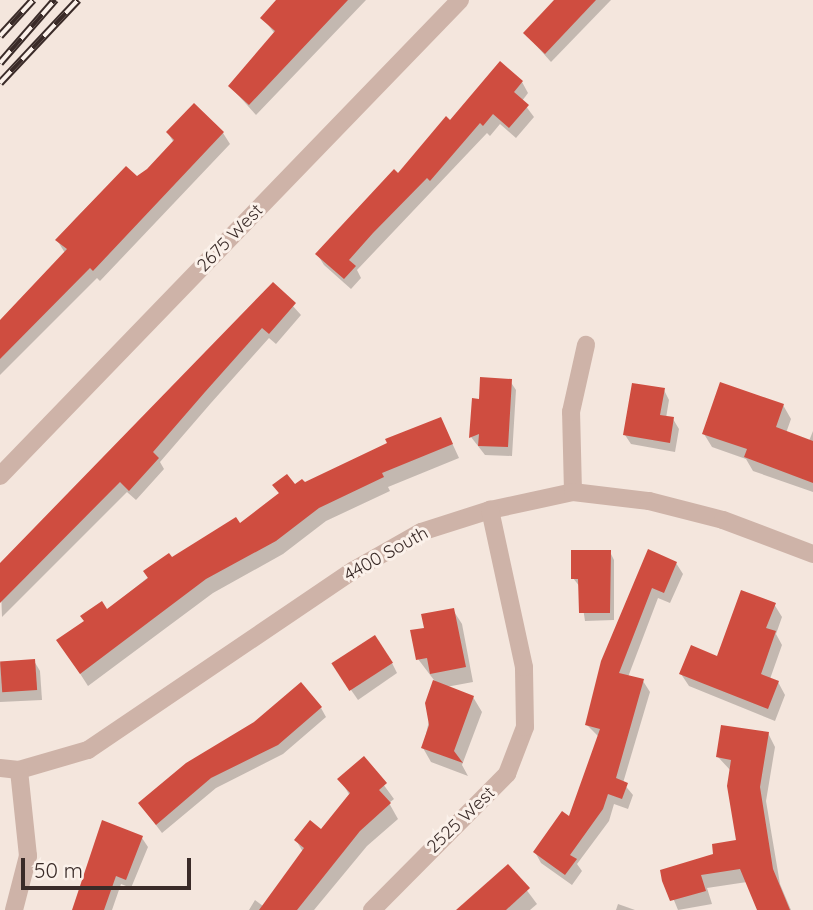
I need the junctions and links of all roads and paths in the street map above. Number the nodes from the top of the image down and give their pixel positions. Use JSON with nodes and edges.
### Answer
{"nodes":[{"id":1,"x":460,"y":0,"type":"edge"},
{"id":2,"x":586,"y":345,"type":"dead end"},
{"id":3,"x":0,"y":476,"type":"edge"},
{"id":4,"x":573,"y":492,"type":"junction"},
{"id":5,"x":490,"y":510,"type":"junction"},
{"id":6,"x":813,"y":554,"type":"edge"},
{"id":7,"x":0,"y":768,"type":"edge"},
{"id":8,"x":19,"y":769,"type":"junction"},
{"id":9,"x":14,"y":910,"type":"edge"},
{"id":10,"x":372,"y":910,"type":"edge"}],
"edges":[{"from":1,"to":3,"type":"street","name":"2675 West"},
{"from":2,"to":4,"type":"street"},
{"from":4,"to":5,"type":"street","name":"4400 South"},
{"from":4,"to":6,"type":"street","name":"4400 South"},
{"from":5,"to":8,"type":"street","name":"4400 South"},
{"from":5,"to":10,"type":"street","name":"2525 West"},
{"from":7,"to":8,"type":"street","name":"4400 South"},
{"from":8,"to":9,"type":"street"}]}
